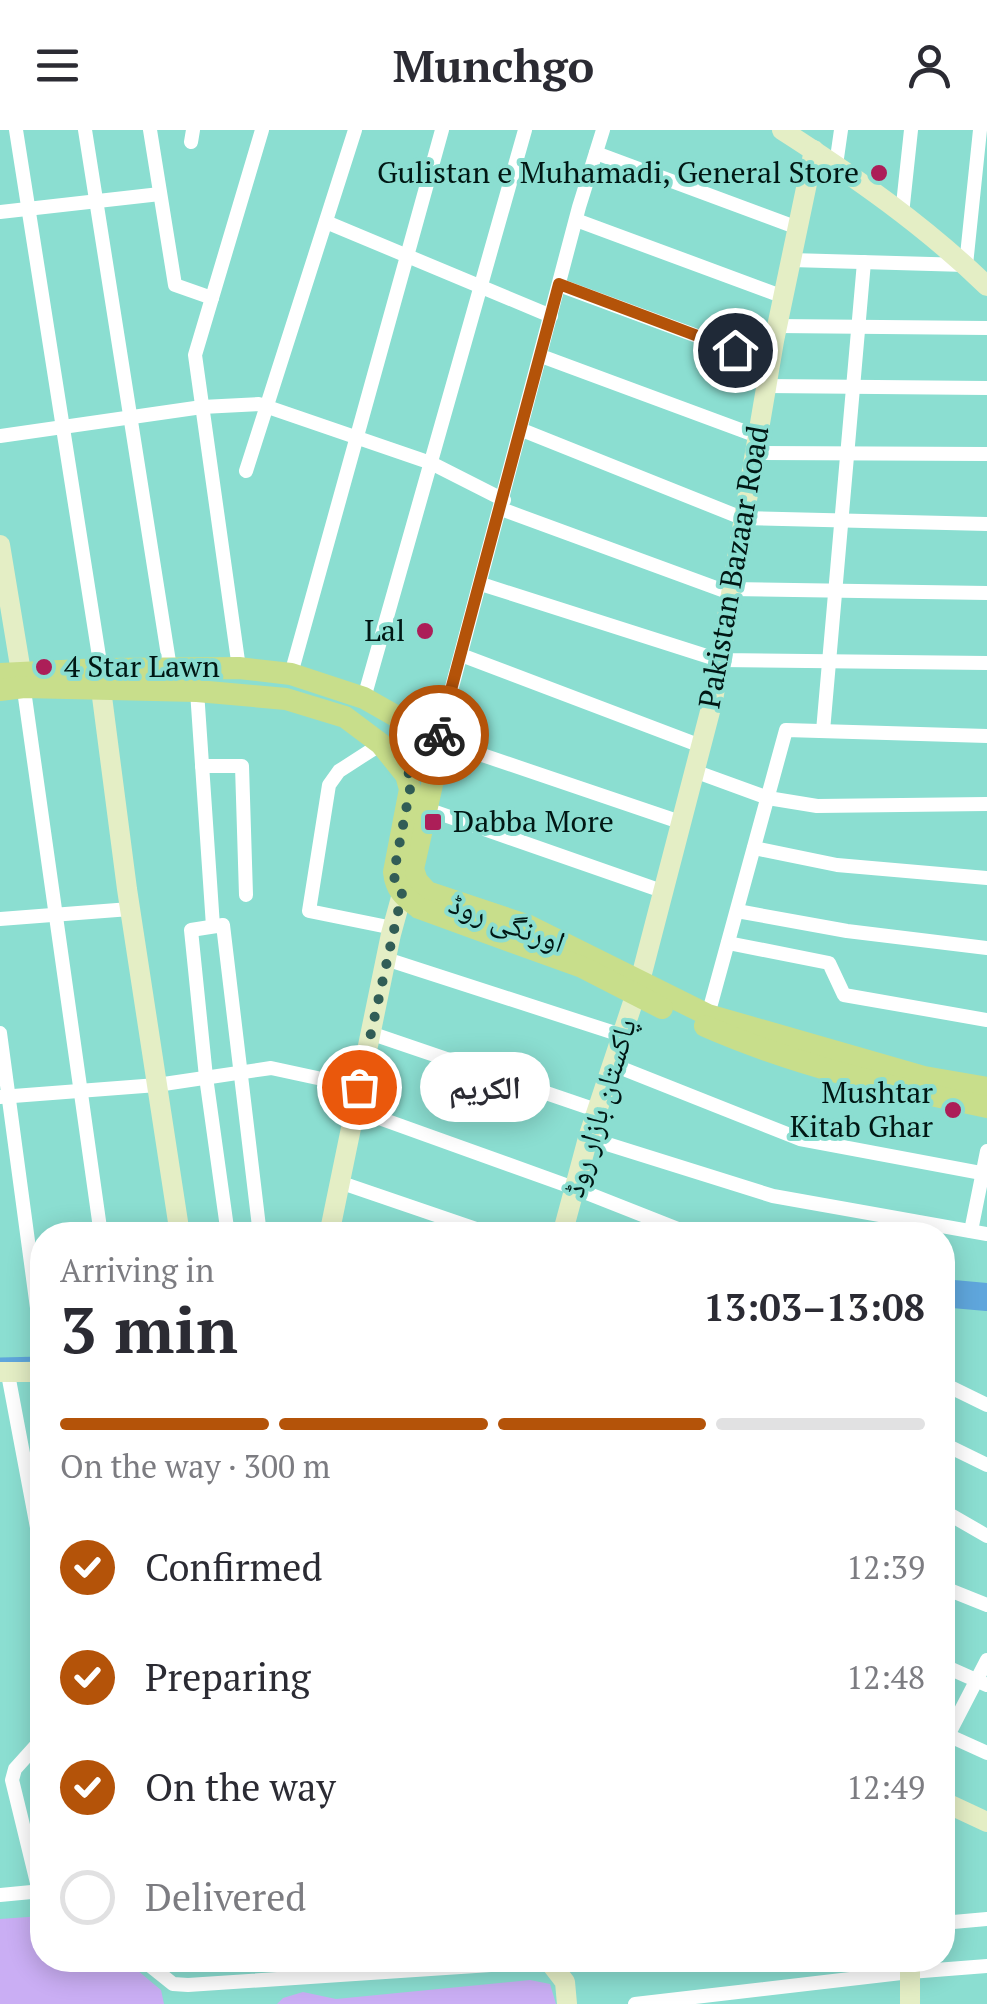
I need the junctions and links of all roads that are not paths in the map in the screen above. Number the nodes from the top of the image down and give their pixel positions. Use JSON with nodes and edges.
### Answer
{"nodes":[{"id":1,"x":16,"y":130,"type":"edge"},
{"id":2,"x":85,"y":130,"type":"edge"},
{"id":3,"x":150,"y":130,"type":"edge"},
{"id":4,"x":262,"y":130,"type":"edge"},
{"id":5,"x":355,"y":130,"type":"edge"},
{"id":6,"x":442,"y":130,"type":"edge"},
{"id":7,"x":524,"y":130,"type":"edge"},
{"id":8,"x":603,"y":130,"type":"edge"},
{"id":9,"x":782,"y":130,"type":"edge"},
{"id":10,"x":841,"y":130,"type":"edge"},
{"id":11,"x":911,"y":130,"type":"edge"},
{"id":12,"x":980,"y":130,"type":"edge"},
{"id":13,"x":814,"y":150,"type":"junction"},
{"id":14,"x":596,"y":152,"type":"junction"},
{"id":15,"x":836,"y":165,"type":"junction"},
{"id":16,"x":160,"y":194,"type":"junction"},
{"id":17,"x":96,"y":201,"type":"junction"},
{"id":18,"x":28,"y":208,"type":"junction"},
{"id":19,"x":0,"y":212,"type":"edge"},
{"id":20,"x":902,"y":214,"type":"junction"},
{"id":21,"x":576,"y":220,"type":"junction"},
{"id":22,"x":326,"y":222,"type":"junction"},
{"id":23,"x":798,"y":228,"type":"junction"},
{"id":24,"x":408,"y":256,"type":"junction"},
{"id":25,"x":791,"y":260,"type":"junction"},
{"id":26,"x":864,"y":262,"type":"junction"},
{"id":27,"x":966,"y":266,"type":"junction"},
{"id":28,"x":559,"y":284,"type":"junction"},
{"id":29,"x":481,"y":286,"type":"junction"},
{"id":30,"x":987,"y":286,"type":"edge"},
{"id":31,"x":784,"y":296,"type":"junction"},
{"id":32,"x":212,"y":298,"type":"junction"},
{"id":33,"x":551,"y":316,"type":"junction"},
{"id":34,"x":777,"y":326,"type":"junction"},
{"id":35,"x":858,"y":327,"type":"junction"},
{"id":36,"x":987,"y":328,"type":"edge"},
{"id":37,"x":541,"y":356,"type":"junction"},
{"id":38,"x":770,"y":362,"type":"junction"},
{"id":39,"x":766,"y":386,"type":"junction"},
{"id":40,"x":853,"y":387,"type":"junction"},
{"id":41,"x":987,"y":388,"type":"edge"},
{"id":42,"x":202,"y":407,"type":"junction"},
{"id":43,"x":267,"y":407,"type":"junction"},
{"id":44,"x":130,"y":418,"type":"junction"},
{"id":45,"x":62,"y":427,"type":"junction"},
{"id":46,"x":522,"y":430,"type":"junction"},
{"id":47,"x":0,"y":436,"type":"edge"},
{"id":48,"x":356,"y":438,"type":"junction"},
{"id":49,"x":755,"y":445,"type":"junction"},
{"id":50,"x":847,"y":454,"type":"junction"},
{"id":51,"x":987,"y":454,"type":"edge"},
{"id":52,"x":431,"y":464,"type":"junction"},
{"id":53,"x":246,"y":471,"type":"dead end"},
{"id":54,"x":503,"y":505,"type":"junction"},
{"id":55,"x":742,"y":518,"type":"junction"},
{"id":56,"x":841,"y":520,"type":"junction"},
{"id":57,"x":987,"y":524,"type":"edge"},
{"id":58,"x":0,"y":545,"type":"edge"},
{"id":59,"x":481,"y":584,"type":"junction"},
{"id":60,"x":835,"y":590,"type":"junction"},
{"id":61,"x":730,"y":591,"type":"junction"},
{"id":62,"x":987,"y":593,"type":"edge"},
{"id":63,"x":461,"y":655,"type":"junction"},
{"id":64,"x":719,"y":660,"type":"junction"},
{"id":65,"x":829,"y":661,"type":"junction"},
{"id":66,"x":987,"y":663,"type":"edge"},
{"id":67,"x":170,"y":668,"type":"junction"},
{"id":68,"x":240,"y":668,"type":"junction"},
{"id":69,"x":291,"y":674,"type":"junction"},
{"id":70,"x":101,"y":679,"type":"junction"},
{"id":71,"x":11,"y":681,"type":"edge"},
{"id":72,"x":197,"y":691,"type":"junction"},
{"id":73,"x":364,"y":698,"type":"junction"},
{"id":74,"x":823,"y":731,"type":"junction"},
{"id":75,"x":987,"y":736,"type":"edge"},
{"id":76,"x":381,"y":744,"type":"junction"},
{"id":77,"x":435,"y":744,"type":"junction"},
{"id":78,"x":701,"y":746,"type":"junction"},
{"id":79,"x":202,"y":766,"type":"junction"},
{"id":80,"x":694,"y":771,"type":"junction"},
{"id":81,"x":406,"y":776,"type":"junction"},
{"id":82,"x":768,"y":798,"type":"junction"},
{"id":83,"x":987,"y":804,"type":"edge"},
{"id":84,"x":428,"y":809,"type":"junction"},
{"id":85,"x":680,"y":822,"type":"junction"},
{"id":86,"x":754,"y":848,"type":"junction"},
{"id":87,"x":987,"y":878,"type":"edge"},
{"id":88,"x":409,"y":885,"type":"junction"},
{"id":89,"x":662,"y":891,"type":"junction"},
{"id":90,"x":246,"y":895,"type":"dead end"},
{"id":91,"x":130,"y":909,"type":"junction"},
{"id":92,"x":737,"y":910,"type":"junction"},
{"id":93,"x":56,"y":914,"type":"junction"},
{"id":94,"x":0,"y":919,"type":"edge"},
{"id":95,"x":213,"y":926,"type":"junction"},
{"id":96,"x":393,"y":928,"type":"junction"},
{"id":97,"x":728,"y":943,"type":"junction"},
{"id":98,"x":987,"y":948,"type":"edge"},
{"id":99,"x":386,"y":960,"type":"junction"},
{"id":100,"x":637,"y":988,"type":"junction"},
{"id":101,"x":708,"y":1015,"type":"junction"},
{"id":102,"x":987,"y":1020,"type":"edge"},
{"id":103,"x":370,"y":1032,"type":"junction"},
{"id":104,"x":0,"y":1033,"type":"edge"},
{"id":105,"x":621,"y":1035,"type":"junction"},
{"id":106,"x":611,"y":1064,"type":"junction"},
{"id":107,"x":239,"y":1072,"type":"junction"},
{"id":108,"x":206,"y":1077,"type":"junction"},
{"id":109,"x":157,"y":1085,"type":"junction"},
{"id":110,"x":359,"y":1087,"type":"junction"},
{"id":111,"x":987,"y":1088,"type":"edge"},
{"id":112,"x":82,"y":1090,"type":"junction"},
{"id":113,"x":4,"y":1096,"type":"edge"},
{"id":114,"x":987,"y":1106,"type":"edge"},
{"id":115,"x":354,"y":1110,"type":"junction"},
{"id":116,"x":596,"y":1110,"type":"junction"},
{"id":117,"x":588,"y":1138,"type":"junction"},
{"id":118,"x":987,"y":1152,"type":"edge"},
{"id":119,"x":985,"y":1174,"type":"edge"},
{"id":120,"x":338,"y":1182,"type":"junction"},
{"id":121,"x":574,"y":1188,"type":"junction"},
{"id":122,"x":99,"y":1222,"type":"edge"},
{"id":123,"x":178,"y":1222,"type":"edge"},
{"id":124,"x":226,"y":1222,"type":"edge"},
{"id":125,"x":258,"y":1222,"type":"edge"},
{"id":126,"x":330,"y":1222,"type":"edge"},
{"id":127,"x":456,"y":1222,"type":"edge"},
{"id":128,"x":565,"y":1222,"type":"edge"},
{"id":129,"x":660,"y":1222,"type":"edge"},
{"id":130,"x":893,"y":1222,"type":"edge"},
{"id":131,"x":971,"y":1231,"type":"junction"},
{"id":132,"x":955,"y":1232,"type":"edge"},
{"id":133,"x":987,"y":1234,"type":"edge"},
{"id":134,"x":30,"y":1266,"type":"edge"},
{"id":135,"x":30,"y":1372,"type":"edge"},
{"id":136,"x":4,"y":1373,"type":"edge"},
{"id":137,"x":955,"y":1389,"type":"edge"},
{"id":138,"x":987,"y":1405,"type":"edge"},
{"id":139,"x":955,"y":1449,"type":"edge"},
{"id":140,"x":987,"y":1465,"type":"edge"},
{"id":141,"x":30,"y":1497,"type":"edge"},
{"id":142,"x":955,"y":1518,"type":"edge"},
{"id":143,"x":987,"y":1536,"type":"edge"},
{"id":144,"x":955,"y":1592,"type":"edge"},
{"id":145,"x":987,"y":1605,"type":"edge"},
{"id":146,"x":987,"y":1660,"type":"edge"},
{"id":147,"x":955,"y":1671,"type":"edge"},
{"id":148,"x":982,"y":1682,"type":"edge"},
{"id":149,"x":955,"y":1722,"type":"edge"},
{"id":150,"x":955,"y":1742,"type":"edge"},
{"id":151,"x":30,"y":1752,"type":"edge"},
{"id":152,"x":987,"y":1754,"type":"edge"},
{"id":153,"x":955,"y":1807,"type":"edge"},
{"id":154,"x":987,"y":1822,"type":"edge"},
{"id":155,"x":30,"y":1849,"type":"edge"},
{"id":156,"x":30,"y":1892,"type":"edge"},
{"id":157,"x":0,"y":1895,"type":"edge"},
{"id":158,"x":987,"y":1919,"type":"edge"},
{"id":159,"x":955,"y":1922,"type":"edge"},
{"id":160,"x":955,"y":1966,"type":"edge"},
{"id":161,"x":987,"y":1966,"type":"edge"},
{"id":162,"x":158,"y":1972,"type":"edge"},
{"id":163,"x":386,"y":1972,"type":"edge"},
{"id":164,"x":560,"y":1972,"type":"edge"},
{"id":165,"x":867,"y":1972,"type":"edge"},
{"id":166,"x":910,"y":1972,"type":"edge"},
{"id":167,"x":567,"y":2004,"type":"edge"},
{"id":168,"x":635,"y":2004,"type":"edge"},
{"id":169,"x":910,"y":2004,"type":"edge"}],
"edges":[{"from":1,"to":18,"type":"street"},
{"from":2,"to":17,"type":"street"},
{"from":3,"to":16,"type":"street"},
{"from":4,"to":32,"type":"street"},
{"from":5,"to":22,"type":"street"},
{"from":6,"to":24,"type":"street"},
{"from":7,"to":29,"type":"street"},
{"from":8,"to":14,"type":"street"},
{"from":9,"to":13,"type":"street"},
{"from":10,"to":15,"type":"street"},
{"from":11,"to":20,"type":"street"},
{"from":12,"to":27,"type":"street"},
{"from":13,"to":15,"type":"street"},
{"from":13,"to":23,"type":"street","name":"Pakistan Bazaar Road"},
{"from":14,"to":21,"type":"street"},
{"from":14,"to":23,"type":"street"},
{"from":15,"to":20,"type":"street"},
{"from":16,"to":17,"type":"street"},
{"from":16,"to":32,"type":"street"},
{"from":17,"to":18,"type":"street"},
{"from":17,"to":44,"type":"street"},
{"from":18,"to":19,"type":"street"},
{"from":18,"to":45,"type":"street"},
{"from":20,"to":27,"type":"street"},
{"from":21,"to":28,"type":"street"},
{"from":21,"to":31,"type":"street"},
{"from":22,"to":24,"type":"street"},
{"from":22,"to":43,"type":"street"},
{"from":23,"to":25,"type":"street","name":"Pakistan Bazaar Road"},
{"from":24,"to":29,"type":"street"},
{"from":24,"to":48,"type":"street"},
{"from":25,"to":26,"type":"street"},
{"from":25,"to":31,"type":"street","name":"Pakistan Bazaar Road"},
{"from":26,"to":27,"type":"street"},
{"from":26,"to":35,"type":"street"},
{"from":27,"to":30,"type":"street"},
{"from":28,"to":33,"type":"street"},
{"from":28,"to":38,"type":"street"},
{"from":29,"to":33,"type":"street"},
{"from":29,"to":52,"type":"street"},
{"from":31,"to":34,"type":"street","name":"Pakistan Bazaar Road"},
{"from":32,"to":42,"type":"street"},
{"from":33,"to":37,"type":"street"},
{"from":34,"to":35,"type":"street"},
{"from":34,"to":38,"type":"street","name":"Pakistan Bazaar Road"},
{"from":35,"to":36,"type":"street"},
{"from":35,"to":40,"type":"street"},
{"from":37,"to":46,"type":"street"},
{"from":37,"to":49,"type":"street"},
{"from":38,"to":39,"type":"street","name":"Pakistan Bazaar Road"},
{"from":39,"to":40,"type":"street"},
{"from":39,"to":49,"type":"street","name":"Pakistan Bazaar Road"},
{"from":40,"to":41,"type":"street"},
{"from":40,"to":50,"type":"street"},
{"from":42,"to":43,"type":"street"},
{"from":42,"to":44,"type":"street"},
{"from":42,"to":68,"type":"street"},
{"from":43,"to":48,"type":"street"},
{"from":43,"to":53,"type":"street"},
{"from":44,"to":45,"type":"street"},
{"from":44,"to":67,"type":"street"},
{"from":45,"to":47,"type":"street"},
{"from":45,"to":70,"type":"street"},
{"from":46,"to":54,"type":"street"},
{"from":46,"to":55,"type":"street"},
{"from":48,"to":52,"type":"street"},
{"from":48,"to":69,"type":"street"},
{"from":49,"to":50,"type":"street"},
{"from":49,"to":55,"type":"street","name":"Pakistan Bazaar Road"},
{"from":50,"to":51,"type":"street"},
{"from":50,"to":56,"type":"street"},
{"from":52,"to":54,"type":"street"},
{"from":52,"to":73,"type":"street"},
{"from":54,"to":59,"type":"street"},
{"from":54,"to":61,"type":"street"},
{"from":55,"to":56,"type":"street"},
{"from":55,"to":61,"type":"street","name":"Pakistan Bazaar Road"},
{"from":56,"to":57,"type":"street"},
{"from":56,"to":60,"type":"street"},
{"from":58,"to":71,"type":"street"},
{"from":59,"to":63,"type":"street"},
{"from":59,"to":64,"type":"street"},
{"from":60,"to":61,"type":"street"},
{"from":60,"to":62,"type":"street"},
{"from":60,"to":65,"type":"street"},
{"from":61,"to":64,"type":"street","name":"Pakistan Bazaar Road"},
{"from":63,"to":77,"type":"street"},
{"from":63,"to":78,"type":"street"},
{"from":64,"to":65,"type":"street"},
{"from":64,"to":78,"type":"street","name":"Pakistan Bazaar Road"},
{"from":65,"to":66,"type":"street"},
{"from":65,"to":74,"type":"street"},
{"from":67,"to":68,"type":"main road"},
{"from":67,"to":70,"type":"main road"},
{"from":68,"to":69,"type":"main road"},
{"from":69,"to":73,"type":"main road"},
{"from":70,"to":71,"type":"main road"},
{"from":70,"to":72,"type":"main road"},
{"from":70,"to":91,"type":"street"},
{"from":71,"to":93,"type":"street"},
{"from":72,"to":76,"type":"main road"},
{"from":72,"to":79,"type":"street"},
{"from":73,"to":77,"type":"main road"},
{"from":74,"to":75,"type":"street"},
{"from":74,"to":82,"type":"street"},
{"from":76,"to":81,"type":"main road"},
{"from":76,"to":96,"type":"street"},
{"from":77,"to":81,"type":"street"},
{"from":77,"to":84,"type":"main road","name":"اورنگی روڈ"},
{"from":77,"to":85,"type":"street"},
{"from":78,"to":80,"type":"street","name":"Pakistan Bazaar Road"},
{"from":79,"to":90,"type":"street"},
{"from":79,"to":95,"type":"street"},
{"from":80,"to":82,"type":"street"},
{"from":80,"to":85,"type":"street","name":"Pakistan Bazaar Road"},
{"from":81,"to":88,"type":"main road"},
{"from":82,"to":83,"type":"street"},
{"from":82,"to":86,"type":"street"},
{"from":84,"to":88,"type":"main road","name":"اورنگی روڈ"},
{"from":84,"to":89,"type":"street"},
{"from":85,"to":89,"type":"street","name":"Pakistan Bazaar Road"},
{"from":86,"to":87,"type":"street"},
{"from":86,"to":92,"type":"street"},
{"from":88,"to":96,"type":"street"},
{"from":88,"to":100,"type":"main road","name":"اورنگی روڈ"},
{"from":89,"to":100,"type":"street","name":"Pakistan Bazaar Road"},
{"from":91,"to":93,"type":"street"},
{"from":91,"to":109,"type":"street"},
{"from":92,"to":97,"type":"street"},
{"from":92,"to":98,"type":"street"},
{"from":93,"to":94,"type":"street"},
{"from":93,"to":112,"type":"street"},
{"from":95,"to":107,"type":"street"},
{"from":95,"to":108,"type":"street"},
{"from":96,"to":99,"type":"street"},
{"from":97,"to":101,"type":"street"},
{"from":97,"to":102,"type":"street"},
{"from":99,"to":103,"type":"street"},
{"from":99,"to":105,"type":"street"},
{"from":100,"to":101,"type":"main road","name":"اورنگی روڈ"},
{"from":100,"to":105,"type":"street","name":"پاکستان بازار روڈ"},
{"from":100,"to":114,"type":"main road","name":"اورنگی روڈ"},
{"from":101,"to":111,"type":"main road","name":"اورنگی روڈ"},
{"from":103,"to":110,"type":"street"},
{"from":103,"to":116,"type":"street"},
{"from":104,"to":113,"type":"street"},
{"from":105,"to":106,"type":"street","name":"پاکستان بازار روڈ"},
{"from":106,"to":116,"type":"street","name":"پاکستان بازار روڈ"},
{"from":106,"to":119,"type":"street"},
{"from":107,"to":108,"type":"street"},
{"from":107,"to":110,"type":"street"},
{"from":107,"to":125,"type":"street"},
{"from":108,"to":109,"type":"street"},
{"from":108,"to":124,"type":"street"},
{"from":109,"to":112,"type":"street"},
{"from":109,"to":123,"type":"street"},
{"from":110,"to":115,"type":"street"},
{"from":112,"to":113,"type":"street"},
{"from":112,"to":122,"type":"street"},
{"from":113,"to":134,"type":"street"},
{"from":115,"to":120,"type":"street"},
{"from":115,"to":121,"type":"street"},
{"from":116,"to":117,"type":"street","name":"پاکستان بازار روڈ"},
{"from":117,"to":121,"type":"street","name":"پاکستان بازار روڈ"},
{"from":117,"to":130,"type":"street"},
{"from":118,"to":119,"type":"street"},
{"from":119,"to":131,"type":"street"},
{"from":120,"to":126,"type":"street"},
{"from":120,"to":127,"type":"street"},
{"from":121,"to":128,"type":"street","name":"پاکستان بازار روڈ"},
{"from":121,"to":129,"type":"street"},
{"from":131,"to":132,"type":"street"},
{"from":131,"to":133,"type":"street"},
{"from":135,"to":136,"type":"street"},
{"from":136,"to":141,"type":"street"},
{"from":137,"to":138,"type":"street"},
{"from":139,"to":140,"type":"street"},
{"from":142,"to":143,"type":"street"},
{"from":144,"to":145,"type":"street"},
{"from":146,"to":148,"type":"street"},
{"from":147,"to":148,"type":"street"},
{"from":148,"to":149,"type":"street"},
{"from":150,"to":152,"type":"street"},
{"from":151,"to":155,"type":"street"},
{"from":153,"to":154,"type":"street"},
{"from":156,"to":157,"type":"street"},
{"from":158,"to":159,"type":"street"},
{"from":160,"to":161,"type":"street"},
{"from":162,"to":163,"type":"street"},
{"from":164,"to":167,"type":"street"},
{"from":165,"to":168,"type":"street"},
{"from":166,"to":169,"type":"street"}]}
